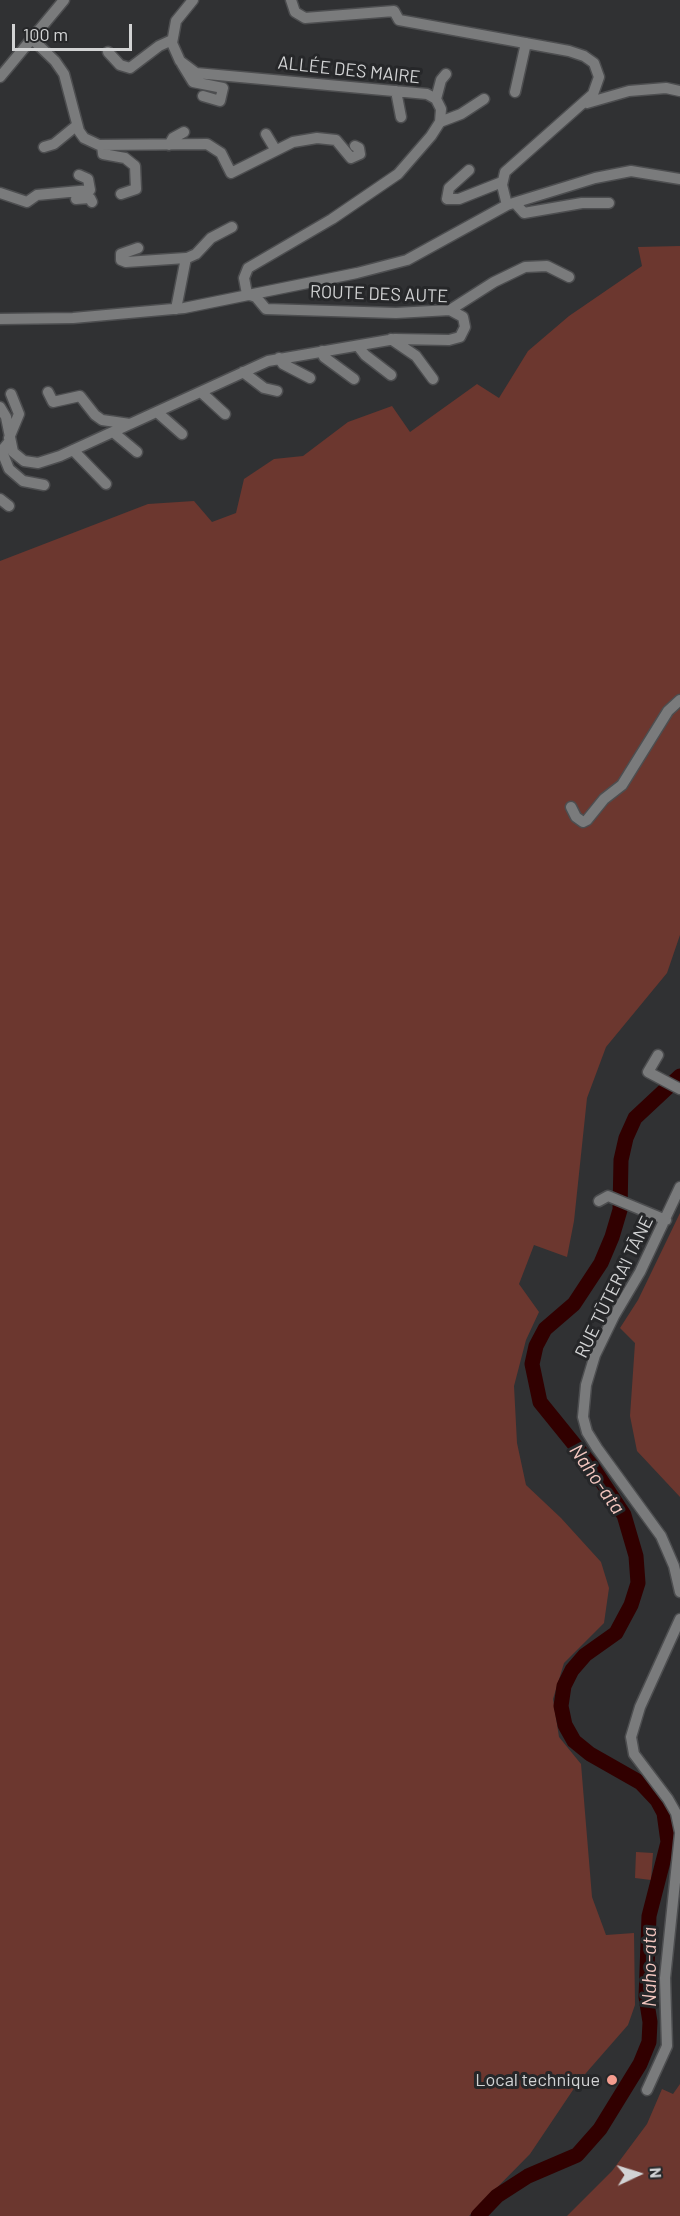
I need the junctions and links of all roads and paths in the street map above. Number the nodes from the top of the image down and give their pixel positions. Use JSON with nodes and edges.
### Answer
{"nodes":[{"id":1,"x":64,"y":0,"type":"edge"},
{"id":2,"x":193,"y":0,"type":"edge"},
{"id":3,"x":291,"y":0,"type":"edge"},
{"id":4,"x":398,"y":0,"type":"edge"},
{"id":5,"x":394,"y":11,"type":"junction"},
{"id":6,"x":31,"y":38,"type":"junction"},
{"id":7,"x":172,"y":40,"type":"junction"},
{"id":8,"x":526,"y":43,"type":"junction"},
{"id":9,"x":108,"y":52,"type":"dead end"},
{"id":10,"x":182,"y":64,"type":"junction"},
{"id":11,"x":446,"y":74,"type":"dead end"},
{"id":12,"x":0,"y":77,"type":"edge"},
{"id":13,"x":396,"y":91,"type":"junction"},
{"id":14,"x":680,"y":91,"type":"edge"},
{"id":15,"x":515,"y":92,"type":"dead end"},
{"id":16,"x":203,"y":96,"type":"dead end"},
{"id":17,"x":436,"y":99,"type":"junction"},
{"id":18,"x":484,"y":99,"type":"dead end"},
{"id":19,"x":580,"y":105,"type":"junction"},
{"id":20,"x":401,"y":117,"type":"dead end"},
{"id":21,"x":440,"y":122,"type":"junction"},
{"id":22,"x":76,"y":126,"type":"junction"},
{"id":23,"x":184,"y":132,"type":"dead end"},
{"id":24,"x":266,"y":134,"type":"dead end"},
{"id":25,"x":169,"y":145,"type":"junction"},
{"id":26,"x":102,"y":146,"type":"junction"},
{"id":27,"x":355,"y":146,"type":"dead end"},
{"id":28,"x":44,"y":147,"type":"dead end"},
{"id":29,"x":274,"y":149,"type":"junction"},
{"id":30,"x":469,"y":170,"type":"dead end"},
{"id":31,"x":79,"y":175,"type":"dead end"},
{"id":32,"x":680,"y":178,"type":"edge"},
{"id":33,"x":502,"y":182,"type":"junction"},
{"id":34,"x":0,"y":193,"type":"edge"},
{"id":35,"x":121,"y":194,"type":"dead end"},
{"id":36,"x":34,"y":198,"type":"junction"},
{"id":37,"x":92,"y":202,"type":"dead end"},
{"id":38,"x":609,"y":203,"type":"dead end"},
{"id":39,"x":511,"y":204,"type":"junction"},
{"id":40,"x":232,"y":227,"type":"dead end"},
{"id":41,"x":138,"y":248,"type":"dead end"},
{"id":42,"x":186,"y":259,"type":"junction"},
{"id":43,"x":569,"y":277,"type":"dead end"},
{"id":44,"x":247,"y":294,"type":"junction"},
{"id":45,"x":176,"y":309,"type":"junction"},
{"id":46,"x":450,"y":310,"type":"junction"},
{"id":47,"x":0,"y":319,"type":"edge"},
{"id":48,"x":392,"y":339,"type":"junction"},
{"id":49,"x":358,"y":346,"type":"junction"},
{"id":50,"x":322,"y":351,"type":"junction"},
{"id":51,"x":279,"y":358,"type":"junction"},
{"id":52,"x":243,"y":372,"type":"junction"},
{"id":53,"x":391,"y":375,"type":"dead end"},
{"id":54,"x":310,"y":378,"type":"dead end"},
{"id":55,"x":354,"y":379,"type":"dead end"},
{"id":56,"x":433,"y":379,"type":"dead end"},
{"id":57,"x":277,"y":391,"type":"dead end"},
{"id":58,"x":48,"y":392,"type":"dead end"},
{"id":59,"x":201,"y":392,"type":"junction"},
{"id":60,"x":11,"y":394,"type":"dead end"},
{"id":61,"x":0,"y":407,"type":"edge"},
{"id":62,"x":157,"y":412,"type":"junction"},
{"id":63,"x":225,"y":414,"type":"dead end"},
{"id":64,"x":131,"y":424,"type":"junction"},
{"id":65,"x":113,"y":432,"type":"junction"},
{"id":66,"x":182,"y":434,"type":"dead end"},
{"id":67,"x":9,"y":440,"type":"junction"},
{"id":68,"x":74,"y":450,"type":"junction"},
{"id":69,"x":137,"y":453,"type":"dead end"},
{"id":70,"x":106,"y":484,"type":"dead end"},
{"id":71,"x":44,"y":485,"type":"dead end"},
{"id":72,"x":680,"y":699,"type":"edge"},
{"id":73,"x":571,"y":807,"type":"dead end"},
{"id":74,"x":658,"y":1055,"type":"dead end"},
{"id":75,"x":677,"y":1087,"type":"edge"},
{"id":76,"x":680,"y":1187,"type":"edge"},
{"id":77,"x":599,"y":1201,"type":"dead end"},
{"id":78,"x":666,"y":1220,"type":"junction"},
{"id":79,"x":680,"y":1592,"type":"edge"},
{"id":80,"x":680,"y":1619,"type":"edge"},
{"id":81,"x":680,"y":1835,"type":"edge"},
{"id":82,"x":677,"y":1894,"type":"edge"},
{"id":83,"x":647,"y":2090,"type":"dead end"}],
"edges":[{"from":1,"to":6,"type":"street"},
{"from":2,"to":7,"type":"street"},
{"from":3,"to":5,"type":"street"},
{"from":4,"to":5,"type":"street"},
{"from":5,"to":8,"type":"street"},
{"from":6,"to":12,"type":"street"},
{"from":6,"to":22,"type":"street"},
{"from":7,"to":9,"type":"street"},
{"from":7,"to":10,"type":"street"},
{"from":8,"to":15,"type":"street"},
{"from":8,"to":19,"type":"street"},
{"from":10,"to":13,"type":"street","name":"ALLÉE DES MAIRE"},
{"from":10,"to":16,"type":"street"},
{"from":11,"to":17,"type":"street"},
{"from":13,"to":17,"type":"street","name":"ALLÉE DES MAIRE"},
{"from":13,"to":20,"type":"street"},
{"from":14,"to":19,"type":"street"},
{"from":17,"to":21,"type":"street","name":"ALLÉE DES MAIRE"},
{"from":18,"to":21,"type":"street"},
{"from":19,"to":33,"type":"street"},
{"from":21,"to":44,"type":"street"},
{"from":22,"to":26,"type":"street"},
{"from":22,"to":28,"type":"street"},
{"from":23,"to":25,"type":"street"},
{"from":24,"to":29,"type":"street"},
{"from":25,"to":26,"type":"street"},
{"from":25,"to":29,"type":"street"},
{"from":26,"to":35,"type":"street"},
{"from":27,"to":29,"type":"street"},
{"from":30,"to":33,"type":"street"},
{"from":31,"to":36,"type":"street"},
{"from":32,"to":39,"type":"street","name":"ROUTE DES AUTE"},
{"from":33,"to":39,"type":"street"},
{"from":34,"to":36,"type":"street"},
{"from":36,"to":37,"type":"street"},
{"from":38,"to":39,"type":"street"},
{"from":39,"to":44,"type":"street","name":"ROUTE DES AUTE"},
{"from":40,"to":42,"type":"street"},
{"from":41,"to":42,"type":"street"},
{"from":42,"to":45,"type":"street"},
{"from":43,"to":46,"type":"street"},
{"from":44,"to":45,"type":"street"},
{"from":44,"to":46,"type":"street","name":"ROUTE DES AUTE"},
{"from":45,"to":47,"type":"street"},
{"from":46,"to":48,"type":"street","name":"ROUTE DES AUTE"},
{"from":48,"to":49,"type":"street","name":"ROUTE DES AUTE"},
{"from":48,"to":56,"type":"street"},
{"from":49,"to":50,"type":"street","name":"ROUTE DES AUTE"},
{"from":49,"to":53,"type":"street"},
{"from":50,"to":51,"type":"street","name":"ROUTE DES AUTE"},
{"from":50,"to":55,"type":"street"},
{"from":51,"to":52,"type":"street","name":"ROUTE DES AUTE"},
{"from":51,"to":54,"type":"street"},
{"from":52,"to":57,"type":"street"},
{"from":52,"to":59,"type":"street","name":"ROUTE DES AUTE"},
{"from":58,"to":64,"type":"street"},
{"from":59,"to":62,"type":"street","name":"ROUTE DES AUTE"},
{"from":59,"to":63,"type":"street"},
{"from":60,"to":67,"type":"street"},
{"from":61,"to":67,"type":"street","name":"ROUTE DES AUTE"},
{"from":62,"to":64,"type":"street","name":"ROUTE DES AUTE"},
{"from":62,"to":66,"type":"street"},
{"from":64,"to":65,"type":"street","name":"ROUTE DES AUTE"},
{"from":65,"to":68,"type":"street","name":"ROUTE DES AUTE"},
{"from":65,"to":69,"type":"street"},
{"from":67,"to":68,"type":"street","name":"ROUTE DES AUTE"},
{"from":67,"to":71,"type":"street"},
{"from":68,"to":70,"type":"street"},
{"from":72,"to":73,"type":"street"},
{"from":74,"to":75,"type":"street"},
{"from":76,"to":78,"type":"street","name":"RUE TŪTERA'I TĀNE"},
{"from":77,"to":78,"type":"street"},
{"from":78,"to":79,"type":"street","name":"RUE TŪTERA'I TĀNE"},
{"from":80,"to":81,"type":"street"},
{"from":81,"to":82,"type":"street"},
{"from":82,"to":83,"type":"street"}]}
